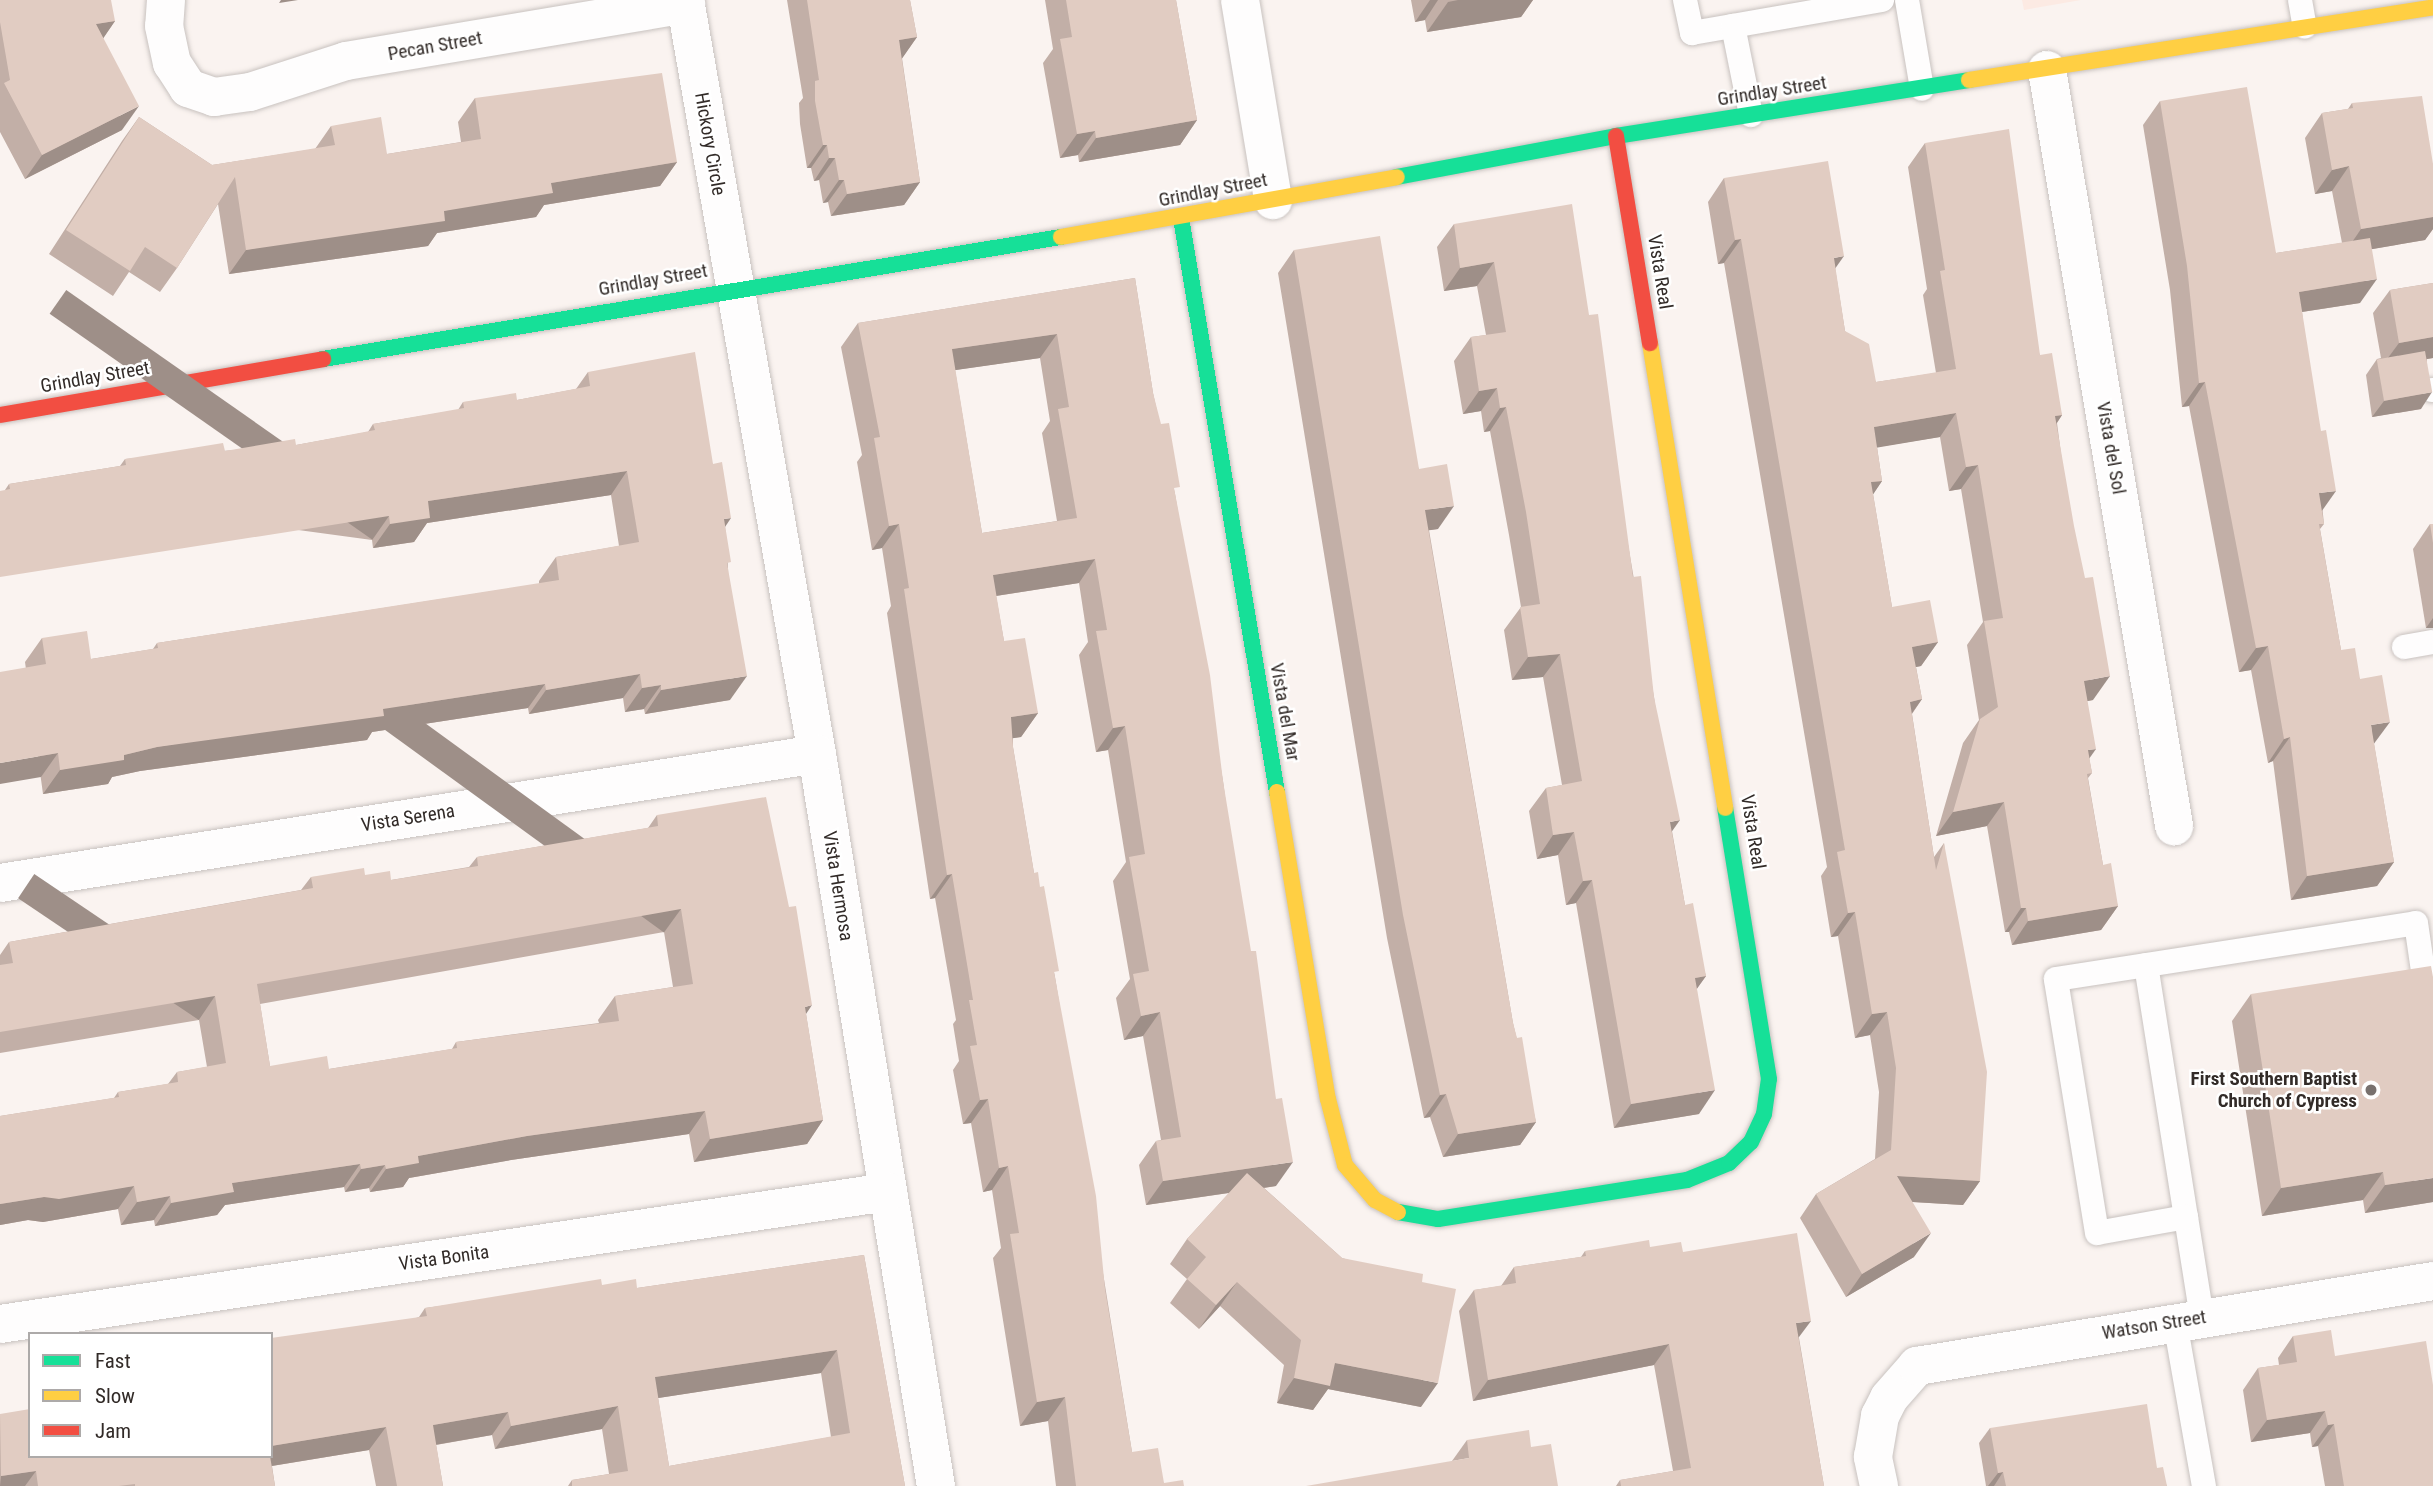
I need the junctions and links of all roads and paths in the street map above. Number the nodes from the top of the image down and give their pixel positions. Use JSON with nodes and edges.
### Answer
{"nodes":[{"id":1,"x":166,"y":0,"type":"edge"},
{"id":2,"x":1240,"y":0,"type":"edge"},
{"id":3,"x":1685,"y":0,"type":"edge"},
{"id":4,"x":1882,"y":0,"type":"edge"},
{"id":5,"x":1907,"y":0,"type":"edge"},
{"id":6,"x":2300,"y":0,"type":"edge"},
{"id":7,"x":686,"y":2,"type":"edge"},
{"id":8,"x":1800,"y":6,"type":"edge"},
{"id":9,"x":2433,"y":6,"type":"edge"},
{"id":10,"x":1733,"y":26,"type":"junction"},
{"id":11,"x":2305,"y":27,"type":"junction"},
{"id":12,"x":2047,"y":70,"type":"junction"},
{"id":13,"x":1922,"y":89,"type":"junction"},
{"id":14,"x":1751,"y":115,"type":"junction"},
{"id":15,"x":1616,"y":136,"type":"junction"},
{"id":16,"x":1273,"y":200,"type":"junction"},
{"id":17,"x":1181,"y":218,"type":"junction"},
{"id":18,"x":734,"y":288,"type":"junction"},
{"id":19,"x":0,"y":415,"type":"edge"},
{"id":20,"x":2433,"y":642,"type":"edge"},
{"id":21,"x":2404,"y":647,"type":"dead end"},
{"id":22,"x":817,"y":754,"type":"junction"},
{"id":23,"x":2174,"y":826,"type":"dead end"},
{"id":24,"x":0,"y":883,"type":"edge"},
{"id":25,"x":2146,"y":965,"type":"junction"},
{"id":26,"x":2433,"y":1039,"type":"edge"},
{"id":27,"x":888,"y":1192,"type":"junction"},
{"id":28,"x":1375,"y":1200,"type":"joint"},
{"id":29,"x":2186,"y":1217,"type":"junction"},
{"id":30,"x":2433,"y":1282,"type":"edge"},
{"id":31,"x":2189,"y":1320,"type":"junction"},
{"id":32,"x":0,"y":1324,"type":"edge"},
{"id":33,"x":936,"y":1486,"type":"edge"},
{"id":34,"x":1879,"y":1486,"type":"edge"},
{"id":35,"x":2204,"y":1486,"type":"edge"}],
"edges":[{"from":1,"to":7,"type":"street","name":"Pecan Street"},
{"from":2,"to":16,"type":"street"},
{"from":3,"to":10,"type":"lane"},
{"from":4,"to":8,"type":"lane"},
{"from":5,"to":13,"type":"lane"},
{"from":6,"to":11,"type":"lane"},
{"from":7,"to":18,"type":"street","name":"Hickory Circle"},
{"from":8,"to":10,"type":"lane"},
{"from":9,"to":11,"type":"street","name":"Grindlay Street"},
{"from":10,"to":14,"type":"lane"},
{"from":11,"to":12,"type":"street","name":"Grindlay Street"},
{"from":12,"to":13,"type":"street","name":"Grindlay Street"},
{"from":12,"to":23,"type":"street","name":"Vista del Sol"},
{"from":13,"to":14,"type":"street","name":"Grindlay Street"},
{"from":14,"to":15,"type":"street","name":"Grindlay Street"},
{"from":15,"to":16,"type":"street","name":"Grindlay Street"},
{"from":15,"to":28,"type":"street","name":"Vista Real"},
{"from":16,"to":17,"type":"street","name":"Grindlay Street"},
{"from":17,"to":18,"type":"street","name":"Grindlay Street"},
{"from":17,"to":28,"type":"street","name":"Vista del Mar"},
{"from":18,"to":19,"type":"street","name":"Grindlay Street"},
{"from":18,"to":22,"type":"street","name":"Vista Hermosa"},
{"from":20,"to":21,"type":"lane"},
{"from":22,"to":24,"type":"street","name":"Vista Serena"},
{"from":22,"to":27,"type":"street","name":"Vista Hermosa"},
{"from":25,"to":26,"type":"lane"},
{"from":25,"to":29,"type":"lane"},
{"from":25,"to":29,"type":"lane"},
{"from":27,"to":32,"type":"street","name":"Vista Bonita"},
{"from":27,"to":33,"type":"street","name":"Vista Hermosa"},
{"from":29,"to":31,"type":"lane"},
{"from":30,"to":31,"type":"street","name":"Watson Street"},
{"from":31,"to":34,"type":"street","name":"Watson Street"},
{"from":31,"to":35,"type":"lane"}]}
